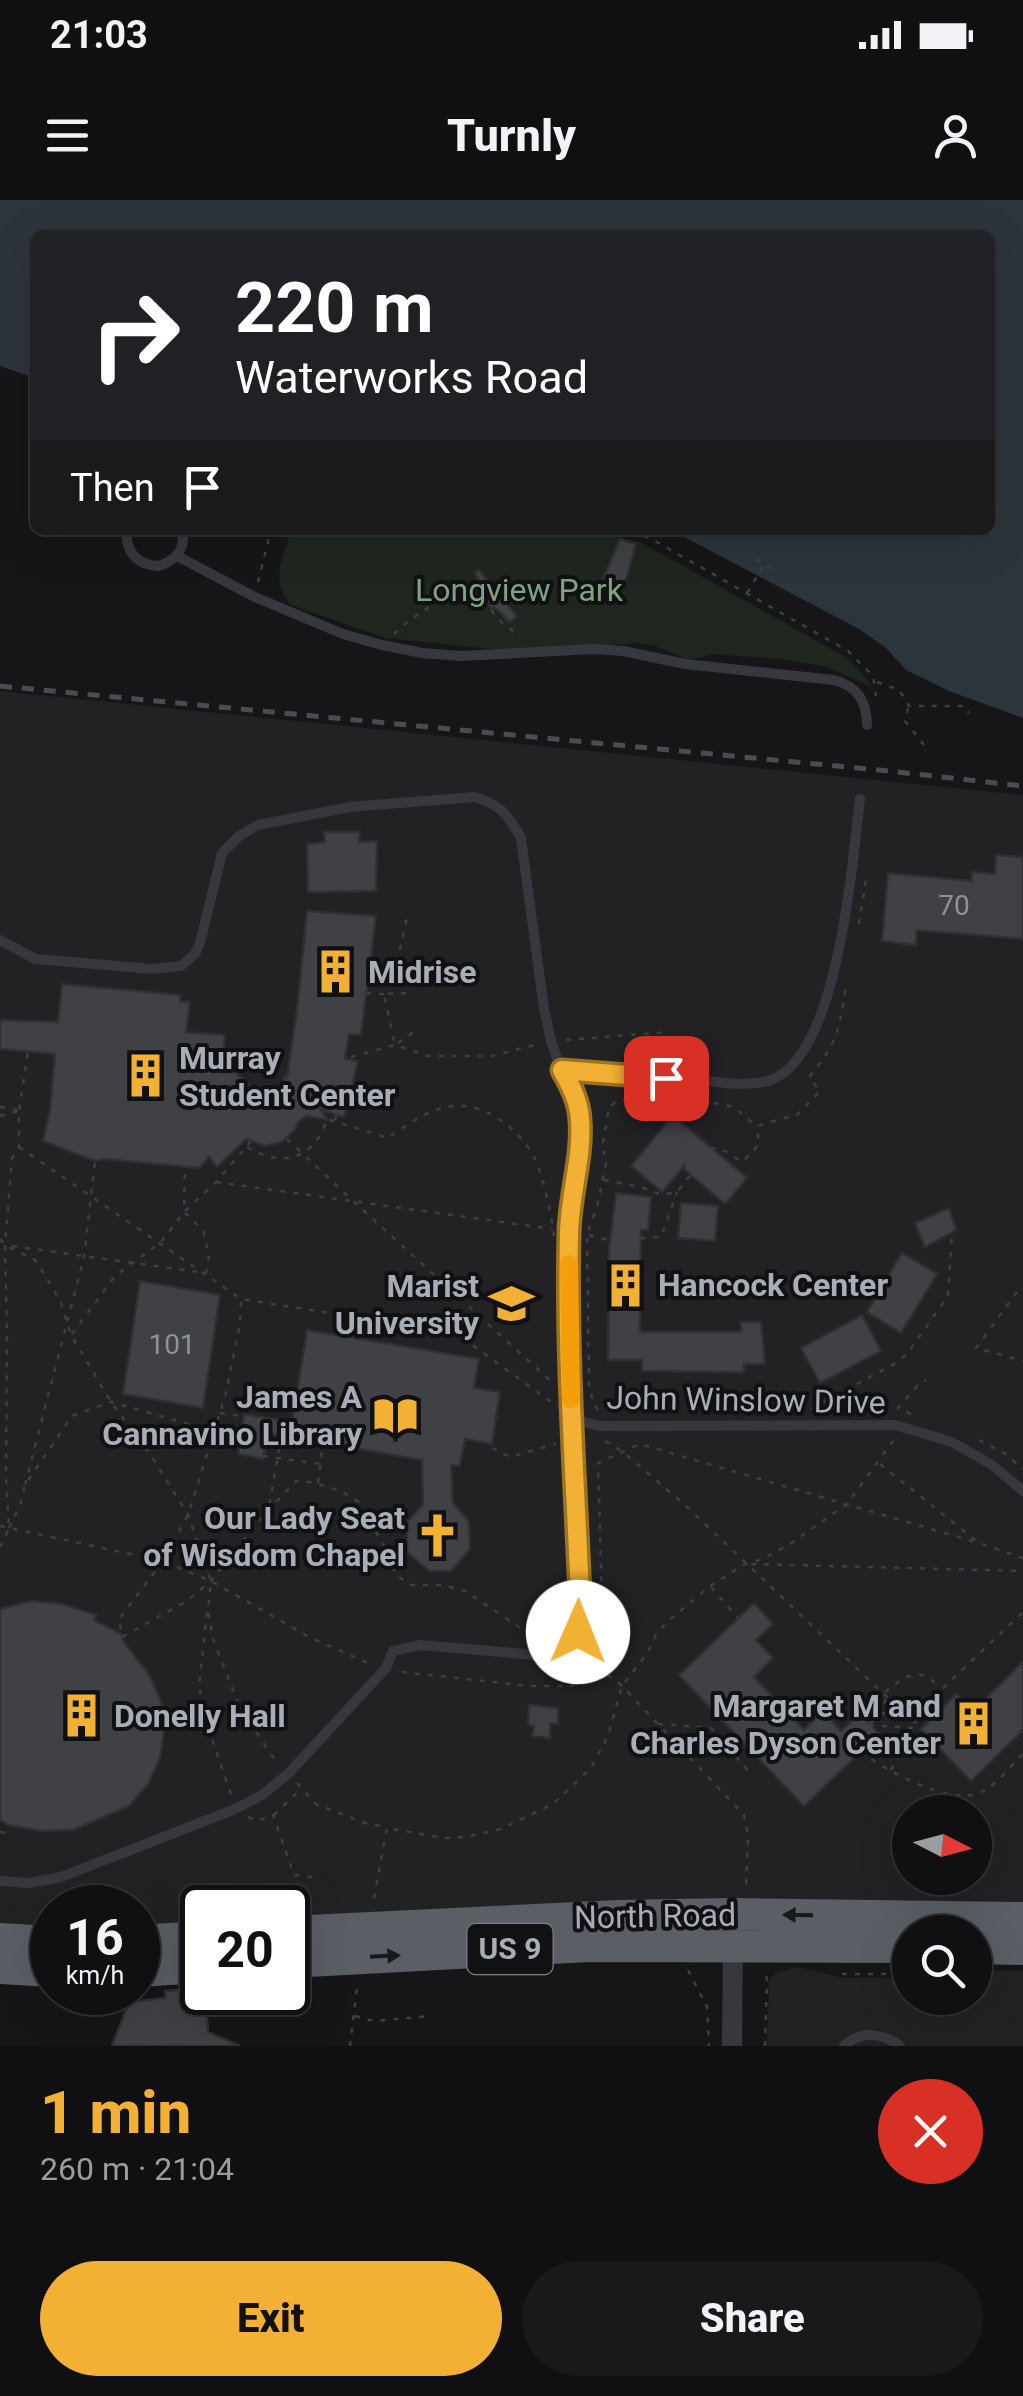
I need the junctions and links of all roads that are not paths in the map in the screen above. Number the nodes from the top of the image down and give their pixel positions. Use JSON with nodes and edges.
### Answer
{"nodes":[{"id":1,"x":127,"y":535,"type":"edge"},
{"id":2,"x":184,"y":535,"type":"edge"},
{"id":3,"x":176,"y":556,"type":"junction"},
{"id":4,"x":867,"y":725,"type":"dead end"},
{"id":5,"x":860,"y":799,"type":"dead end"},
{"id":6,"x":0,"y":940,"type":"edge"},
{"id":7,"x":562,"y":1070,"type":"junction"},
{"id":8,"x":571,"y":1418,"type":"junction"},
{"id":9,"x":1023,"y":1491,"type":"edge"},
{"id":10,"x":0,"y":1881,"type":"edge"},
{"id":11,"x":1023,"y":1918,"type":"edge"},
{"id":12,"x":737,"y":1920,"type":"junction"},
{"id":13,"x":310,"y":1931,"type":"edge"},
{"id":14,"x":0,"y":1938,"type":"edge"},
{"id":15,"x":30,"y":1940,"type":"edge"},
{"id":16,"x":892,"y":1944,"type":"edge"},
{"id":17,"x":992,"y":1948,"type":"edge"},
{"id":18,"x":1023,"y":1948,"type":"edge"},
{"id":19,"x":310,"y":1961,"type":"edge"},
{"id":20,"x":0,"y":1968,"type":"edge"},
{"id":21,"x":30,"y":1970,"type":"edge"},
{"id":22,"x":732,"y":2046,"type":"edge"},
{"id":23,"x":844,"y":2046,"type":"edge"},
{"id":24,"x":900,"y":2046,"type":"edge"}],
"edges":[{"from":1,"to":3,"type":"lane"},
{"from":2,"to":3,"type":"lane"},
{"from":3,"to":4,"type":"lane"},
{"from":5,"to":7,"type":"lane"},
{"from":6,"to":7,"type":"lane"},
{"from":7,"to":8,"type":"lane"},
{"from":8,"to":9,"type":"lane","name":"John Winslow Drive"},
{"from":8,"to":10,"type":"lane"},
{"from":11,"to":12,"type":"highway","name":"North Road","number":"US 9","one_way":true},
{"from":12,"to":13,"type":"highway","name":"North Road","number":"US 9"},
{"from":12,"to":16,"type":"highway","name":"North Road","number":"US 9"},
{"from":19,"to":12,"type":"highway","name":"North Road","number":"US 9","one_way":true},
{"from":12,"to":22,"type":"street"},
{"from":14,"to":15,"type":"highway"},
{"from":17,"to":18,"type":"highway"},
{"from":20,"to":21,"type":"highway"},
{"from":23,"to":24,"type":"lane"}]}
